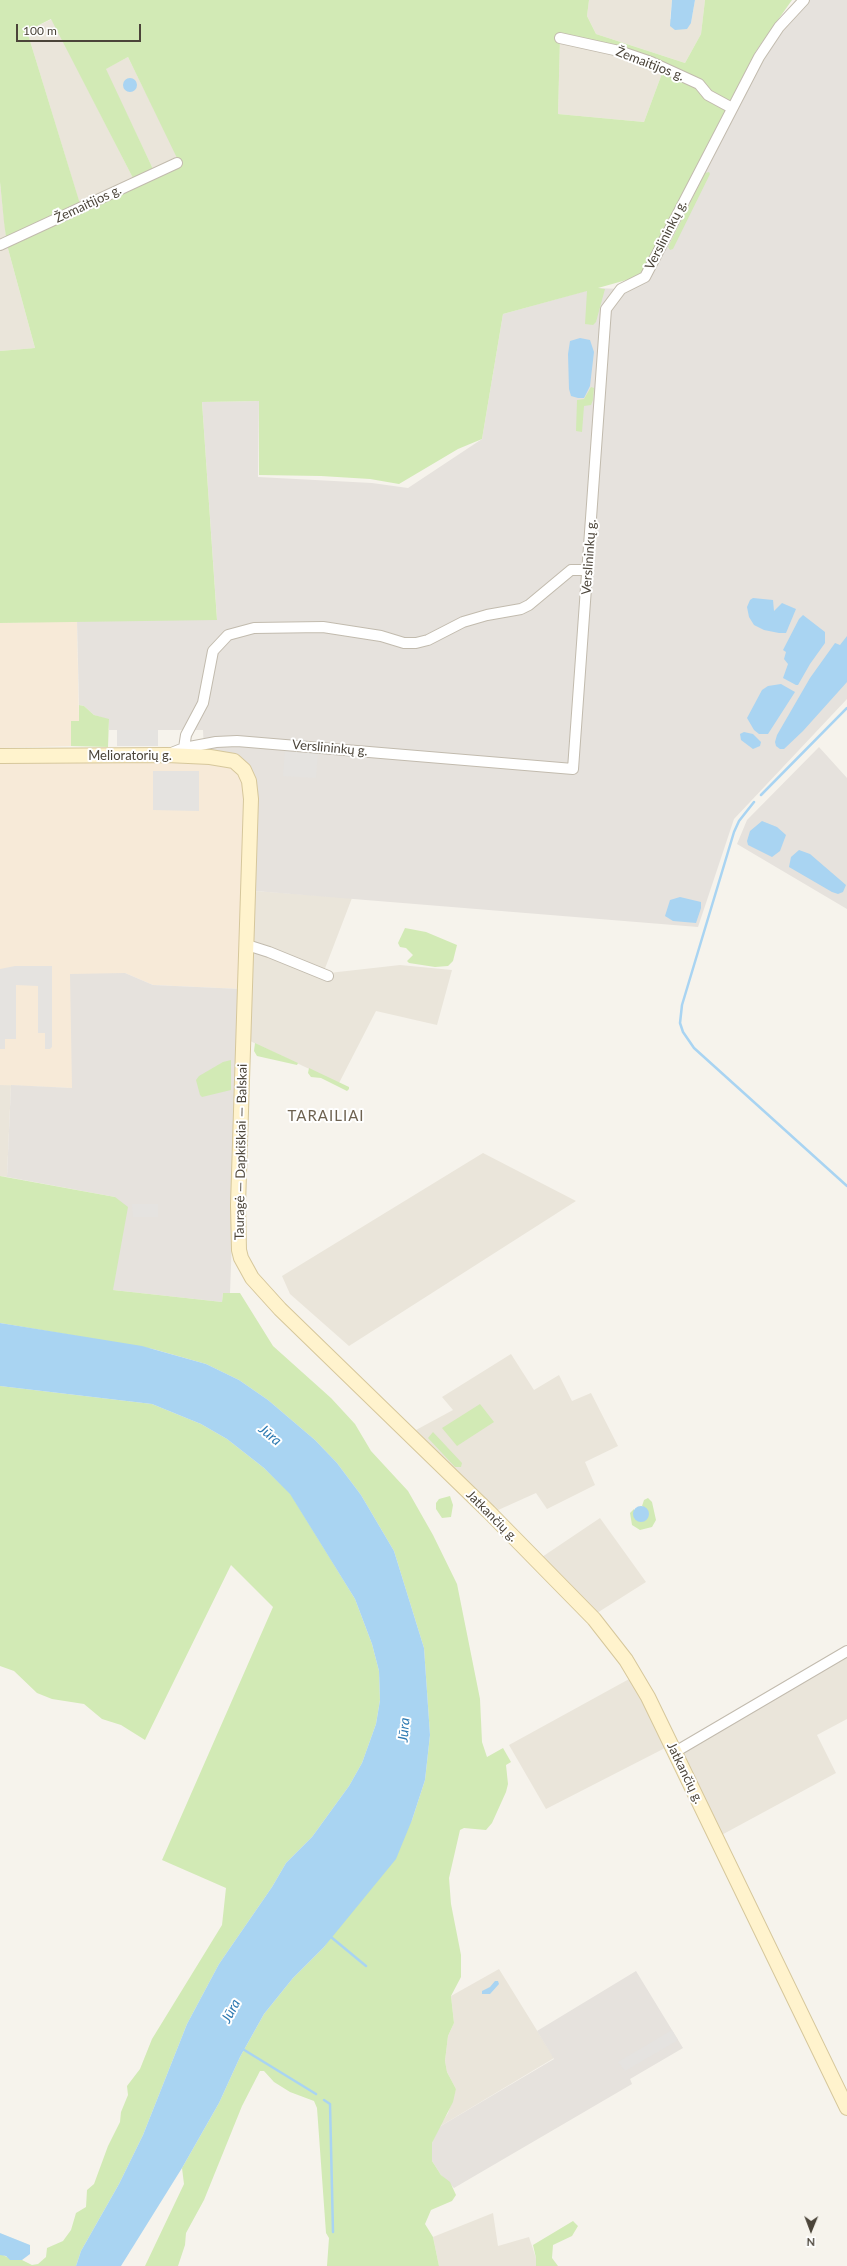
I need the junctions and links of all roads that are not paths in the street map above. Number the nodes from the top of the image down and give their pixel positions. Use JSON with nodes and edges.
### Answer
{"nodes":[{"id":1,"x":804,"y":0,"type":"edge"},
{"id":2,"x":560,"y":38,"type":"dead end"},
{"id":3,"x":732,"y":108,"type":"junction"},
{"id":4,"x":177,"y":163,"type":"dead end"},
{"id":5,"x":0,"y":245,"type":"edge"},
{"id":6,"x":588,"y":570,"type":"junction"},
{"id":7,"x":184,"y":748,"type":"junction"},
{"id":8,"x":167,"y":755,"type":"junction"},
{"id":9,"x":0,"y":756,"type":"edge"},
{"id":10,"x":250,"y":781,"type":"joint"},
{"id":11,"x":247,"y":945,"type":"junction"},
{"id":12,"x":328,"y":976,"type":"dead end"},
{"id":13,"x":458,"y":1482,"type":"joint"},
{"id":14,"x":847,"y":1651,"type":"edge"},
{"id":15,"x":674,"y":1752,"type":"junction"},
{"id":16,"x":847,"y":2108,"type":"edge"}],
"edges":[{"from":1,"to":3,"type":"street","name":"Verslininkų g."},
{"from":2,"to":3,"type":"street","name":"Žemaitijos g."},
{"from":3,"to":6,"type":"street","name":"Verslininkų g."},
{"from":4,"to":5,"type":"street","name":"Žemaitijos g."},
{"from":6,"to":7,"type":"street"},
{"from":6,"to":7,"type":"street","name":"Verslininkų g."},
{"from":7,"to":8,"type":"street","name":"Verslininkų g."},
{"from":8,"to":9,"type":"main road","name":"Melioratorių g."},
{"from":8,"to":10,"type":"main road","name":"Melioratorių g."},
{"from":10,"to":11,"type":"main road","name":"Tauragė — Dapkiškiai — Balskai"},
{"from":11,"to":12,"type":"street"},
{"from":11,"to":13,"type":"main road","name":"Tauragė — Dapkiškiai — Balskai"},
{"from":13,"to":15,"type":"main road","name":"Jatkančių g."},
{"from":14,"to":15,"type":"street"},
{"from":15,"to":16,"type":"main road","name":"Jatkančių g."}]}
